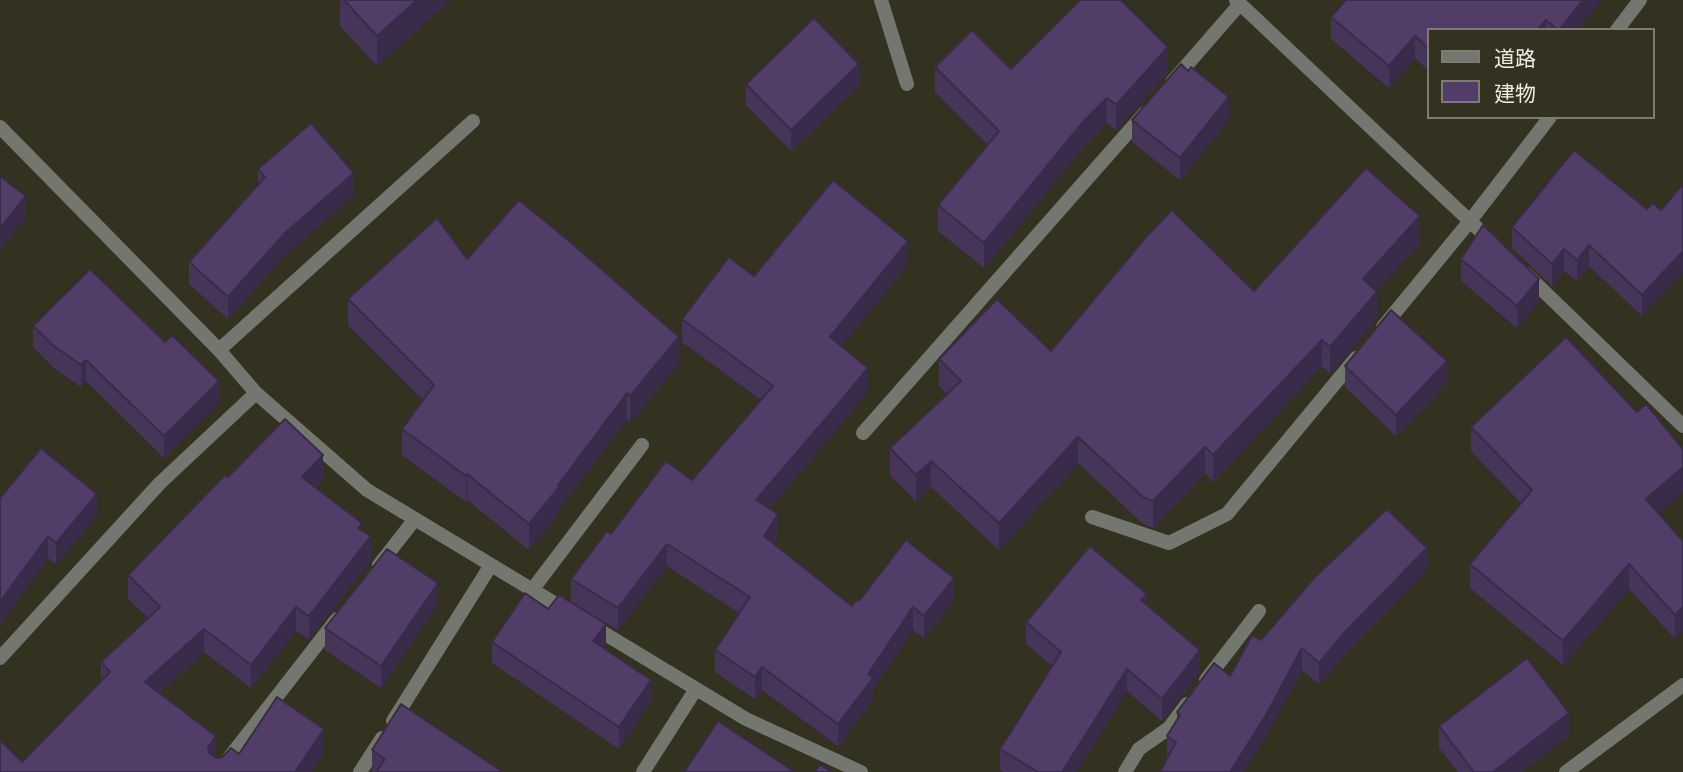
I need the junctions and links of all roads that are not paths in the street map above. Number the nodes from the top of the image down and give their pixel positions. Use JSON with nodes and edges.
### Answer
{"nodes":[{"id":1,"x":881,"y":0,"type":"edge"},
{"id":2,"x":1640,"y":0,"type":"edge"},
{"id":3,"x":1238,"y":2,"type":"edge"},
{"id":4,"x":1619,"y":28,"type":"edge"},
{"id":5,"x":907,"y":84,"type":"dead end"},
{"id":6,"x":1548,"y":119,"type":"edge"},
{"id":7,"x":473,"y":121,"type":"dead end"},
{"id":8,"x":0,"y":127,"type":"edge"},
{"id":9,"x":1471,"y":221,"type":"junction"},
{"id":10,"x":219,"y":350,"type":"junction"},
{"id":11,"x":256,"y":393,"type":"junction"},
{"id":12,"x":1683,"y":426,"type":"edge"},
{"id":13,"x":863,"y":433,"type":"dead end"},
{"id":14,"x":642,"y":445,"type":"dead end"},
{"id":15,"x":1092,"y":517,"type":"dead end"},
{"id":16,"x":415,"y":519,"type":"junction"},
{"id":17,"x":491,"y":565,"type":"junction"},
{"id":18,"x":372,"y":574,"type":"edge"},
{"id":19,"x":531,"y":590,"type":"junction"},
{"id":20,"x":346,"y":607,"type":"edge"},
{"id":21,"x":1259,"y":611,"type":"dead end"},
{"id":22,"x":0,"y":658,"type":"edge"},
{"id":23,"x":1683,"y":685,"type":"edge"},
{"id":24,"x":696,"y":689,"type":"junction"},
{"id":25,"x":218,"y":772,"type":"edge"},
{"id":26,"x":360,"y":772,"type":"edge"},
{"id":27,"x":643,"y":772,"type":"edge"},
{"id":28,"x":861,"y":772,"type":"edge"},
{"id":29,"x":1125,"y":772,"type":"edge"},
{"id":30,"x":1566,"y":772,"type":"edge"}],
"edges":[{"from":1,"to":5,"type":"street"},
{"from":2,"to":4,"type":"street"},
{"from":3,"to":9,"type":"street"},
{"from":3,"to":13,"type":"street"},
{"from":6,"to":9,"type":"street"},
{"from":7,"to":10,"type":"street"},
{"from":8,"to":10,"type":"street"},
{"from":9,"to":12,"type":"street"},
{"from":9,"to":15,"type":"street"},
{"from":10,"to":11,"type":"street"},
{"from":11,"to":16,"type":"street"},
{"from":11,"to":22,"type":"street"},
{"from":14,"to":19,"type":"street"},
{"from":16,"to":17,"type":"street"},
{"from":16,"to":18,"type":"street"},
{"from":17,"to":19,"type":"street"},
{"from":17,"to":26,"type":"street"},
{"from":19,"to":24,"type":"street"},
{"from":20,"to":25,"type":"street"},
{"from":21,"to":29,"type":"street"},
{"from":23,"to":30,"type":"street"},
{"from":24,"to":27,"type":"street"},
{"from":24,"to":28,"type":"street"}]}
